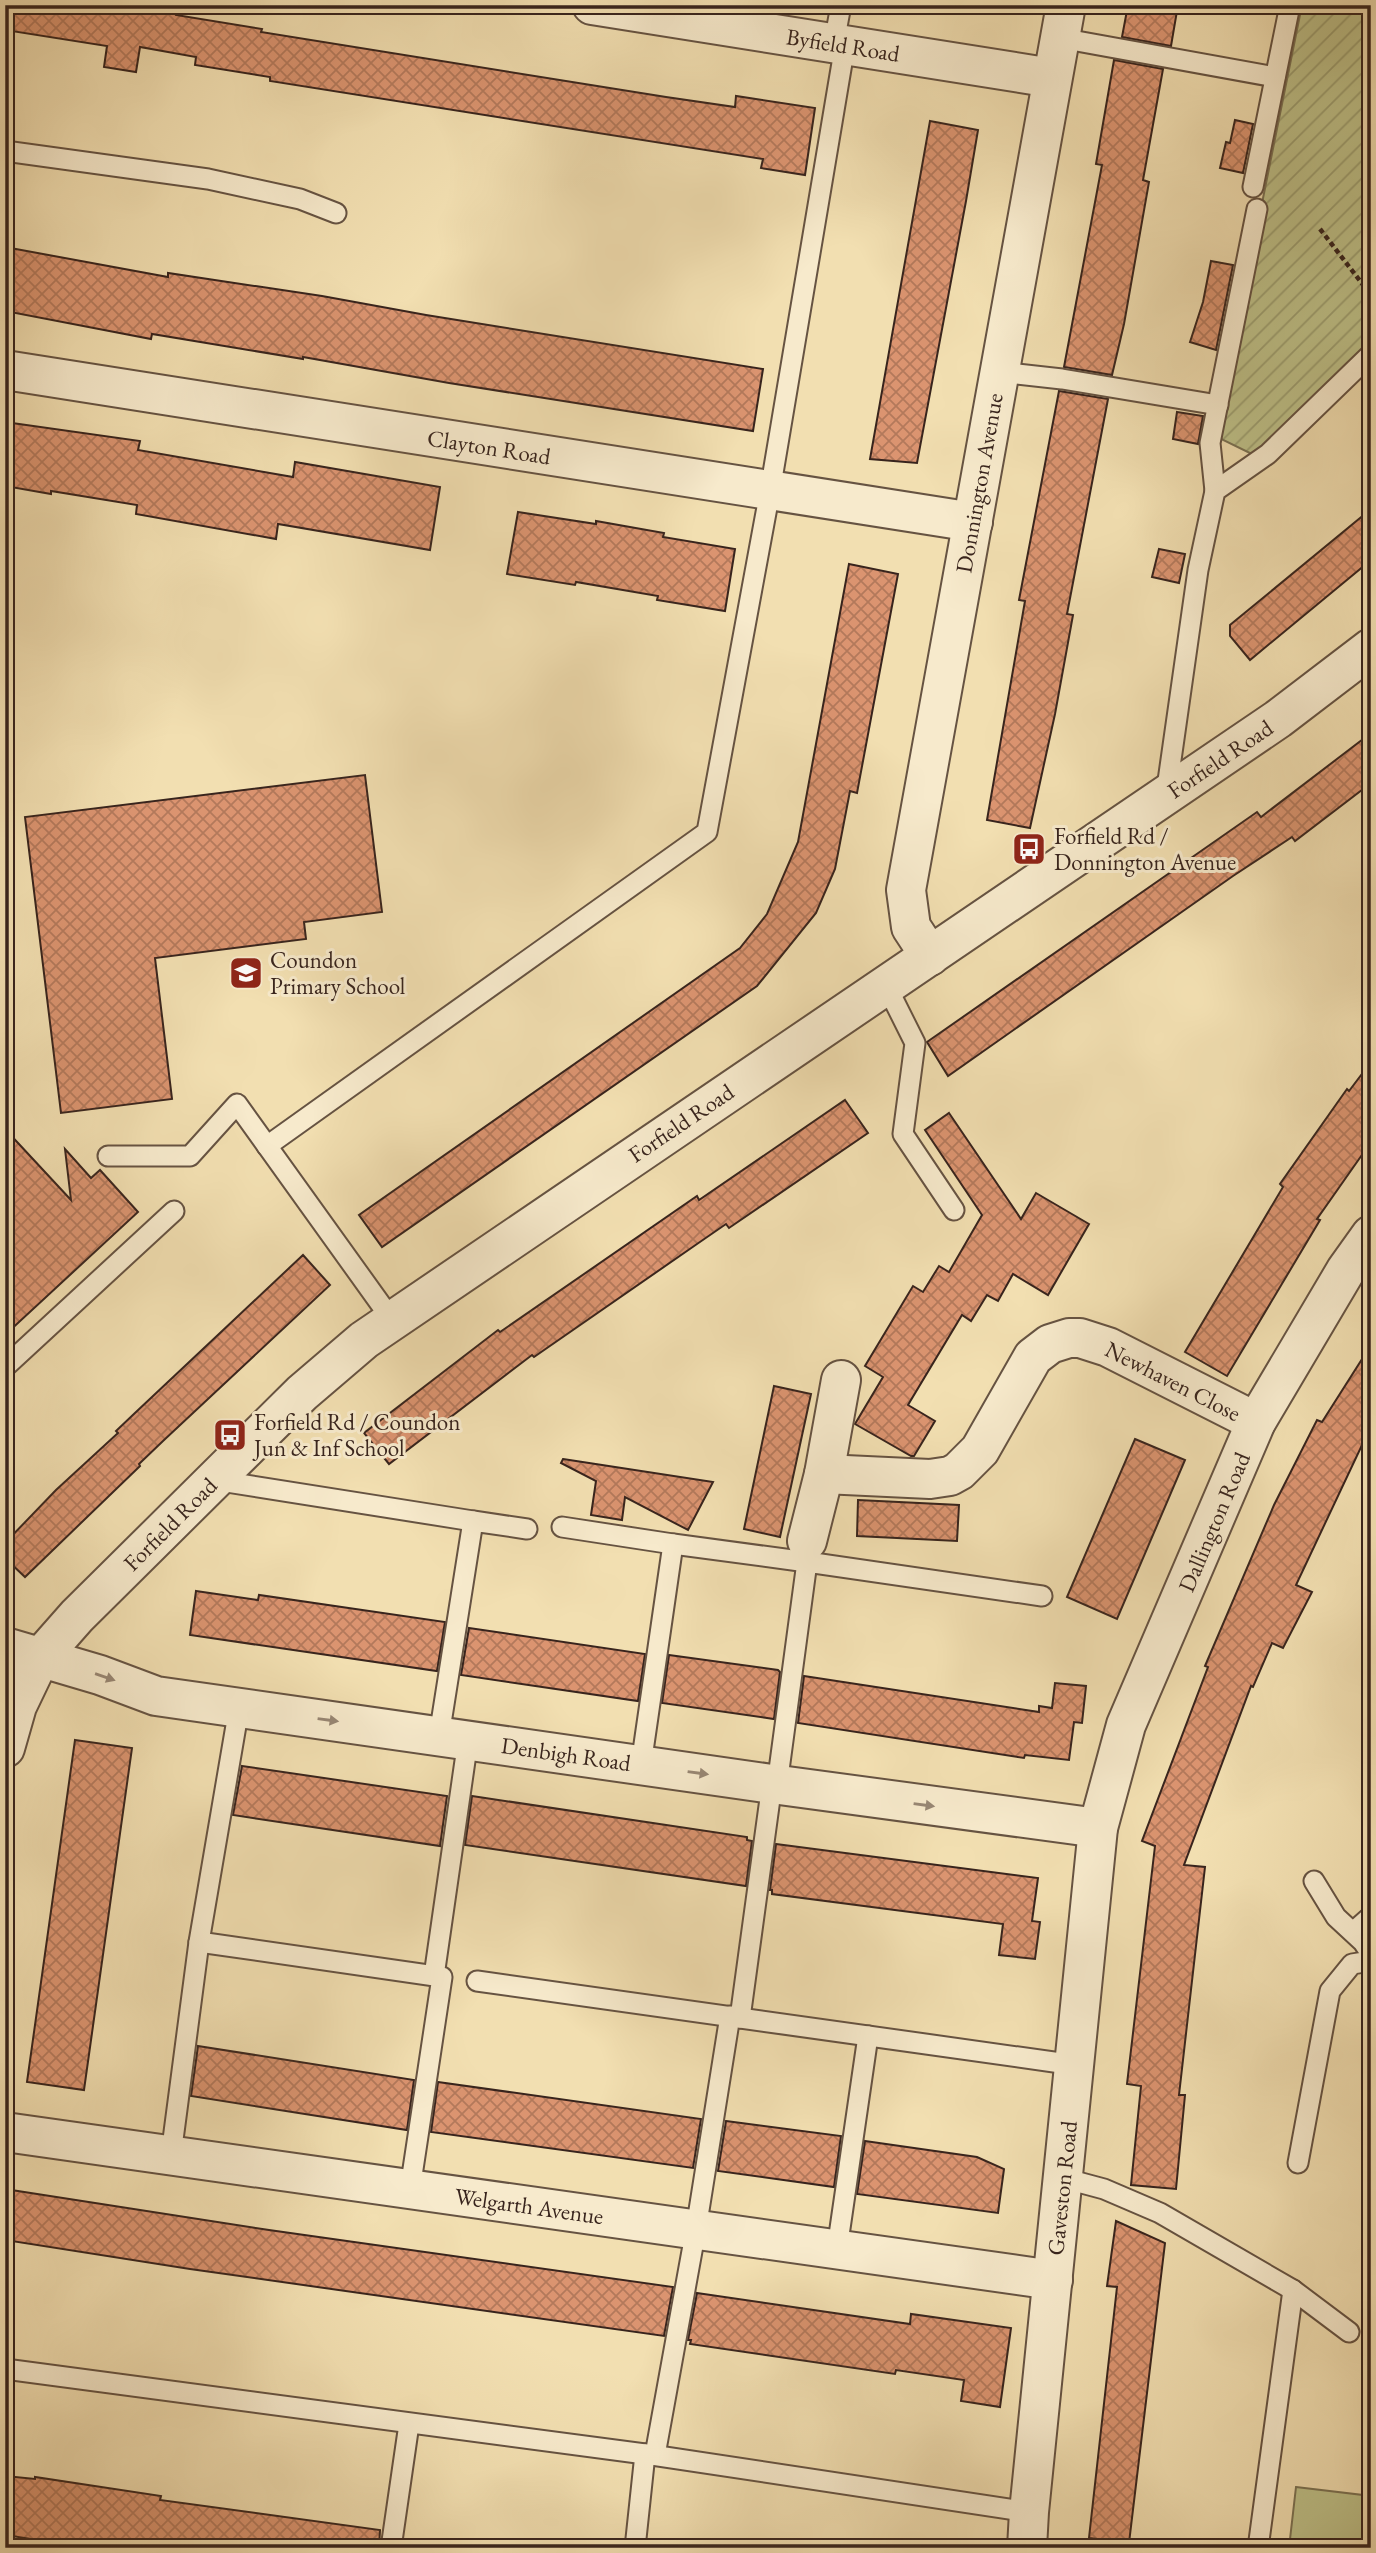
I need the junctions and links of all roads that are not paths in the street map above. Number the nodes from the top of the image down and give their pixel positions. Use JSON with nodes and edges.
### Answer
{"nodes":[{"id":1,"x":593,"y":5,"type":"edge"},
{"id":2,"x":841,"y":5,"type":"edge"},
{"id":3,"x":1290,"y":5,"type":"edge"},
{"id":4,"x":1063,"y":22,"type":"edge"},
{"id":5,"x":839,"y":44,"type":"junction"},
{"id":6,"x":1275,"y":77,"type":"junction"},
{"id":7,"x":1052,"y":78,"type":"junction"},
{"id":8,"x":5,"y":151,"type":"edge"},
{"id":9,"x":1253,"y":187,"type":"dead end"},
{"id":10,"x":1257,"y":209,"type":"dead end"},
{"id":11,"x":336,"y":213,"type":"dead end"},
{"id":12,"x":1371,"y":354,"type":"edge"},
{"id":13,"x":5,"y":370,"type":"edge"},
{"id":14,"x":999,"y":372,"type":"junction"},
{"id":15,"x":1218,"y":405,"type":"junction"},
{"id":16,"x":770,"y":491,"type":"junction"},
{"id":17,"x":1215,"y":491,"type":"junction"},
{"id":18,"x":973,"y":522,"type":"junction"},
{"id":19,"x":1371,"y":648,"type":"edge"},
{"id":20,"x":1166,"y":796,"type":"junction"},
{"id":21,"x":930,"y":956,"type":"junction"},
{"id":22,"x":886,"y":985,"type":"junction"},
{"id":23,"x":267,"y":1146,"type":"junction"},
{"id":24,"x":108,"y":1156,"type":"dead end"},
{"id":25,"x":954,"y":1210,"type":"dead end"},
{"id":26,"x":174,"y":1211,"type":"dead end"},
{"id":27,"x":1371,"y":1235,"type":"edge"},
{"id":28,"x":1358,"y":1278,"type":"edge"},
{"id":29,"x":392,"y":1321,"type":"junction"},
{"id":30,"x":5,"y":1367,"type":"edge"},
{"id":31,"x":841,"y":1380,"type":"dead end"},
{"id":32,"x":1256,"y":1422,"type":"junction"},
{"id":33,"x":824,"y":1474,"type":"junction"},
{"id":34,"x":214,"y":1480,"type":"junction"},
{"id":35,"x":473,"y":1521,"type":"junction"},
{"id":36,"x":562,"y":1527,"type":"dead end"},
{"id":37,"x":527,"y":1529,"type":"dead end"},
{"id":38,"x":673,"y":1544,"type":"junction"},
{"id":39,"x":807,"y":1552,"type":"junction"},
{"id":40,"x":1042,"y":1596,"type":"dead end"},
{"id":41,"x":23,"y":1653,"type":"edge"},
{"id":42,"x":239,"y":1707,"type":"junction"},
{"id":43,"x":453,"y":1738,"type":"junction"},
{"id":44,"x":5,"y":1748,"type":"edge"},
{"id":45,"x":641,"y":1765,"type":"junction"},
{"id":46,"x":775,"y":1785,"type":"junction"},
{"id":47,"x":1098,"y":1828,"type":"junction"},
{"id":48,"x":1314,"y":1881,"type":"dead end"},
{"id":49,"x":1371,"y":1916,"type":"edge"},
{"id":50,"x":1353,"y":1932,"type":"junction"},
{"id":51,"x":199,"y":1942,"type":"junction"},
{"id":52,"x":1371,"y":1954,"type":"edge"},
{"id":53,"x":1371,"y":1961,"type":"edge"},
{"id":54,"x":434,"y":1976,"type":"junction"},
{"id":55,"x":477,"y":1981,"type":"dead end"},
{"id":56,"x":735,"y":2017,"type":"junction"},
{"id":57,"x":868,"y":2036,"type":"junction"},
{"id":58,"x":1074,"y":2065,"type":"junction"},
{"id":59,"x":5,"y":2132,"type":"edge"},
{"id":60,"x":171,"y":2155,"type":"junction"},
{"id":61,"x":1297,"y":2163,"type":"dead end"},
{"id":62,"x":1063,"y":2178,"type":"junction"},
{"id":63,"x":410,"y":2189,"type":"junction"},
{"id":64,"x":696,"y":2229,"type":"junction"},
{"id":65,"x":837,"y":2249,"type":"junction"},
{"id":66,"x":1053,"y":2280,"type":"junction"},
{"id":67,"x":1293,"y":2290,"type":"junction"},
{"id":68,"x":1349,"y":2332,"type":"dead end"},
{"id":69,"x":5,"y":2369,"type":"edge"},
{"id":70,"x":409,"y":2424,"type":"junction"},
{"id":71,"x":650,"y":2454,"type":"junction"},
{"id":72,"x":1028,"y":2530,"type":"edge"},
{"id":73,"x":391,"y":2548,"type":"edge"},
{"id":74,"x":635,"y":2548,"type":"edge"},
{"id":75,"x":1258,"y":2548,"type":"edge"}],
"edges":[{"from":1,"to":5,"type":"street","name":"Byfield Road"},
{"from":2,"to":5,"type":"lane"},
{"from":3,"to":6,"type":"lane"},
{"from":4,"to":6,"type":"lane"},
{"from":4,"to":7,"type":"street","name":"Donnington Avenue"},
{"from":5,"to":7,"type":"street","name":"Byfield Road"},
{"from":5,"to":16,"type":"lane"},
{"from":6,"to":9,"type":"lane"},
{"from":7,"to":14,"type":"street","name":"Donnington Avenue"},
{"from":8,"to":11,"type":"lane"},
{"from":10,"to":15,"type":"lane"},
{"from":12,"to":17,"type":"lane"},
{"from":13,"to":16,"type":"street","name":"Clayton Road"},
{"from":14,"to":15,"type":"lane"},
{"from":14,"to":18,"type":"street","name":"Donnington Avenue"},
{"from":15,"to":17,"type":"lane"},
{"from":16,"to":18,"type":"street","name":"Clayton Road"},
{"from":16,"to":23,"type":"lane"},
{"from":17,"to":20,"type":"lane"},
{"from":18,"to":21,"type":"street","name":"Donnington Avenue"},
{"from":19,"to":20,"type":"street","name":"Forfield Road"},
{"from":20,"to":21,"type":"street","name":"Forfield Road"},
{"from":21,"to":22,"type":"street","name":"Forfield Road"},
{"from":22,"to":25,"type":"lane"},
{"from":22,"to":29,"type":"street","name":"Forfield Road"},
{"from":23,"to":24,"type":"lane"},
{"from":23,"to":29,"type":"lane"},
{"from":26,"to":30,"type":"lane"},
{"from":27,"to":28,"type":"street","name":"Dallington Road"},
{"from":28,"to":32,"type":"street","name":"Dallington Road"},
{"from":29,"to":34,"type":"street","name":"Forfield Road"},
{"from":31,"to":33,"type":"street"},
{"from":32,"to":33,"type":"street","name":"Newhaven Close"},
{"from":32,"to":47,"type":"street","name":"Dallington Road"},
{"from":33,"to":39,"type":"street"},
{"from":34,"to":35,"type":"lane"},
{"from":34,"to":41,"type":"street","name":"Forfield Road"},
{"from":35,"to":37,"type":"lane"},
{"from":35,"to":43,"type":"lane"},
{"from":36,"to":38,"type":"lane"},
{"from":38,"to":39,"type":"lane"},
{"from":38,"to":45,"type":"lane"},
{"from":39,"to":40,"type":"lane"},
{"from":39,"to":46,"type":"lane"},
{"from":41,"to":42,"type":"street","name":"Denbigh Road","one_way":true},
{"from":41,"to":44,"type":"street","name":"Forfield Road"},
{"from":42,"to":43,"type":"street","name":"Denbigh Road","one_way":true},
{"from":42,"to":51,"type":"lane"},
{"from":43,"to":45,"type":"street","name":"Denbigh Road"},
{"from":43,"to":54,"type":"lane"},
{"from":45,"to":46,"type":"street","name":"Denbigh Road","one_way":true},
{"from":46,"to":47,"type":"street","name":"Denbigh Road","one_way":true},
{"from":46,"to":56,"type":"lane"},
{"from":47,"to":58,"type":"street","name":"Gaveston Road"},
{"from":48,"to":50,"type":"lane"},
{"from":49,"to":50,"type":"lane"},
{"from":50,"to":52,"type":"lane"},
{"from":51,"to":54,"type":"lane"},
{"from":51,"to":60,"type":"lane"},
{"from":53,"to":61,"type":"lane"},
{"from":54,"to":63,"type":"lane"},
{"from":55,"to":56,"type":"lane"},
{"from":56,"to":57,"type":"lane"},
{"from":56,"to":64,"type":"lane"},
{"from":57,"to":58,"type":"lane"},
{"from":57,"to":65,"type":"lane"},
{"from":58,"to":62,"type":"street","name":"Gaveston Road"},
{"from":59,"to":60,"type":"street","name":"Welgarth Avenue"},
{"from":60,"to":63,"type":"street","name":"Welgarth Avenue"},
{"from":62,"to":66,"type":"street","name":"Gaveston Road"},
{"from":62,"to":67,"type":"lane"},
{"from":63,"to":64,"type":"street","name":"Welgarth Avenue"},
{"from":64,"to":65,"type":"street","name":"Welgarth Avenue"},
{"from":64,"to":71,"type":"lane"},
{"from":65,"to":66,"type":"street","name":"Welgarth Avenue"},
{"from":66,"to":72,"type":"street","name":"Gaveston Road"},
{"from":67,"to":68,"type":"lane"},
{"from":67,"to":75,"type":"lane"},
{"from":69,"to":70,"type":"lane"},
{"from":70,"to":71,"type":"lane"},
{"from":70,"to":73,"type":"lane"},
{"from":71,"to":72,"type":"lane"},
{"from":71,"to":74,"type":"lane"}]}
